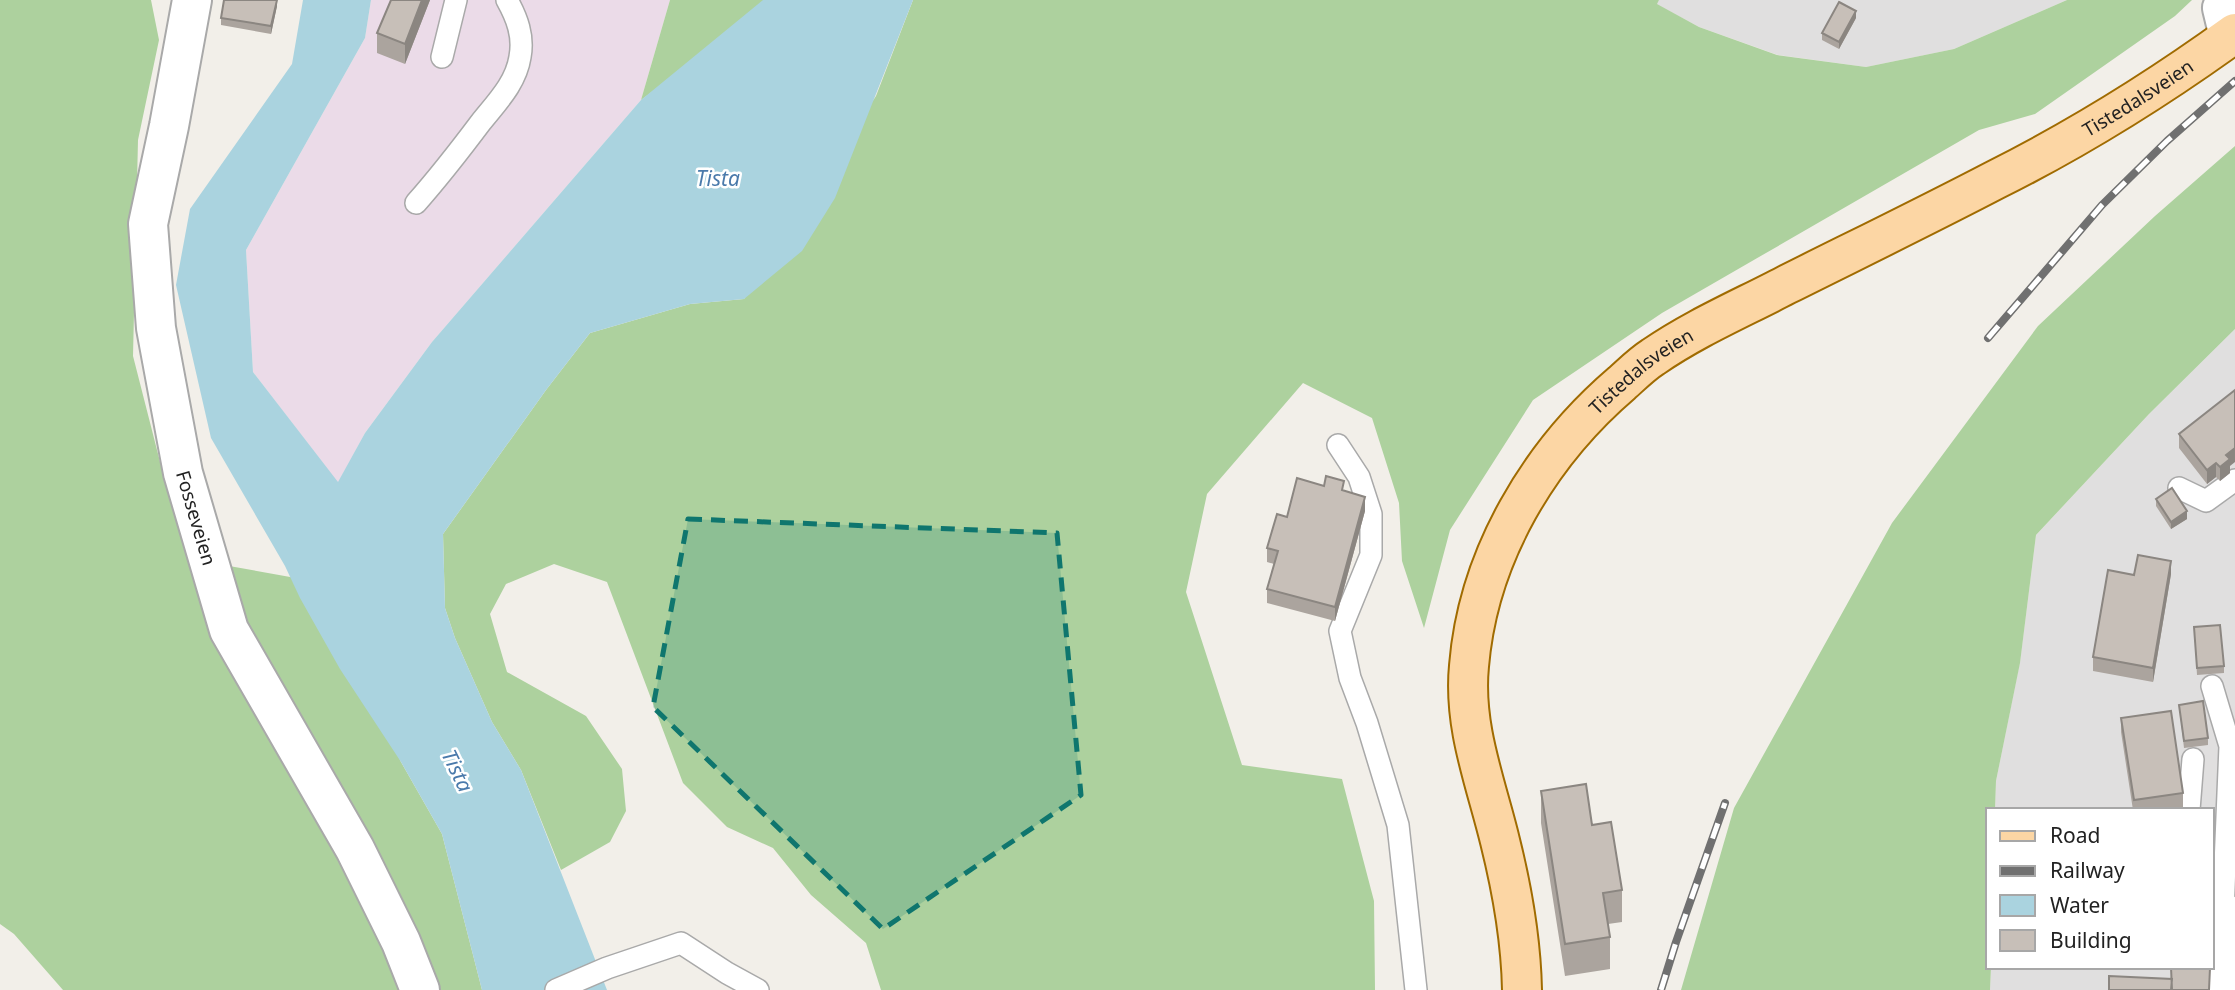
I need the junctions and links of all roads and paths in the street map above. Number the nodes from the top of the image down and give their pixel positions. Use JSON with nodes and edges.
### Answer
{"nodes":[{"id":1,"x":192,"y":0,"type":"edge"},
{"id":2,"x":456,"y":0,"type":"edge"},
{"id":3,"x":507,"y":0,"type":"edge"},
{"id":4,"x":2228,"y":0,"type":"edge"},
{"id":5,"x":2232,"y":35,"type":"edge"},
{"id":6,"x":442,"y":57,"type":"dead end"},
{"id":7,"x":416,"y":204,"type":"dead end"},
{"id":8,"x":1338,"y":445,"type":"dead end"},
{"id":9,"x":2235,"y":480,"type":"edge"},
{"id":10,"x":2179,"y":488,"type":"dead end"},
{"id":11,"x":2212,"y":687,"type":"dead end"},
{"id":12,"x":2193,"y":759,"type":"dead end"},
{"id":13,"x":2189,"y":808,"type":"edge"},
{"id":14,"x":2216,"y":908,"type":"edge"},
{"id":15,"x":420,"y":990,"type":"edge"},
{"id":16,"x":556,"y":990,"type":"edge"},
{"id":17,"x":758,"y":990,"type":"edge"},
{"id":18,"x":1416,"y":990,"type":"edge"},
{"id":19,"x":1522,"y":990,"type":"edge"},
{"id":20,"x":2222,"y":990,"type":"edge"}],
"edges":[{"from":1,"to":15,"type":"street","name":"Fosseveien"},
{"from":2,"to":6,"type":"lane"},
{"from":3,"to":7,"type":"lane"},
{"from":4,"to":5,"type":"street"},
{"from":5,"to":19,"type":"main road","name":"Tistedalsveien"},
{"from":8,"to":18,"type":"lane"},
{"from":9,"to":10,"type":"lane"},
{"from":11,"to":14,"type":"lane"},
{"from":12,"to":13,"type":"lane"},
{"from":14,"to":20,"type":"street"},
{"from":16,"to":17,"type":"lane"}]}
